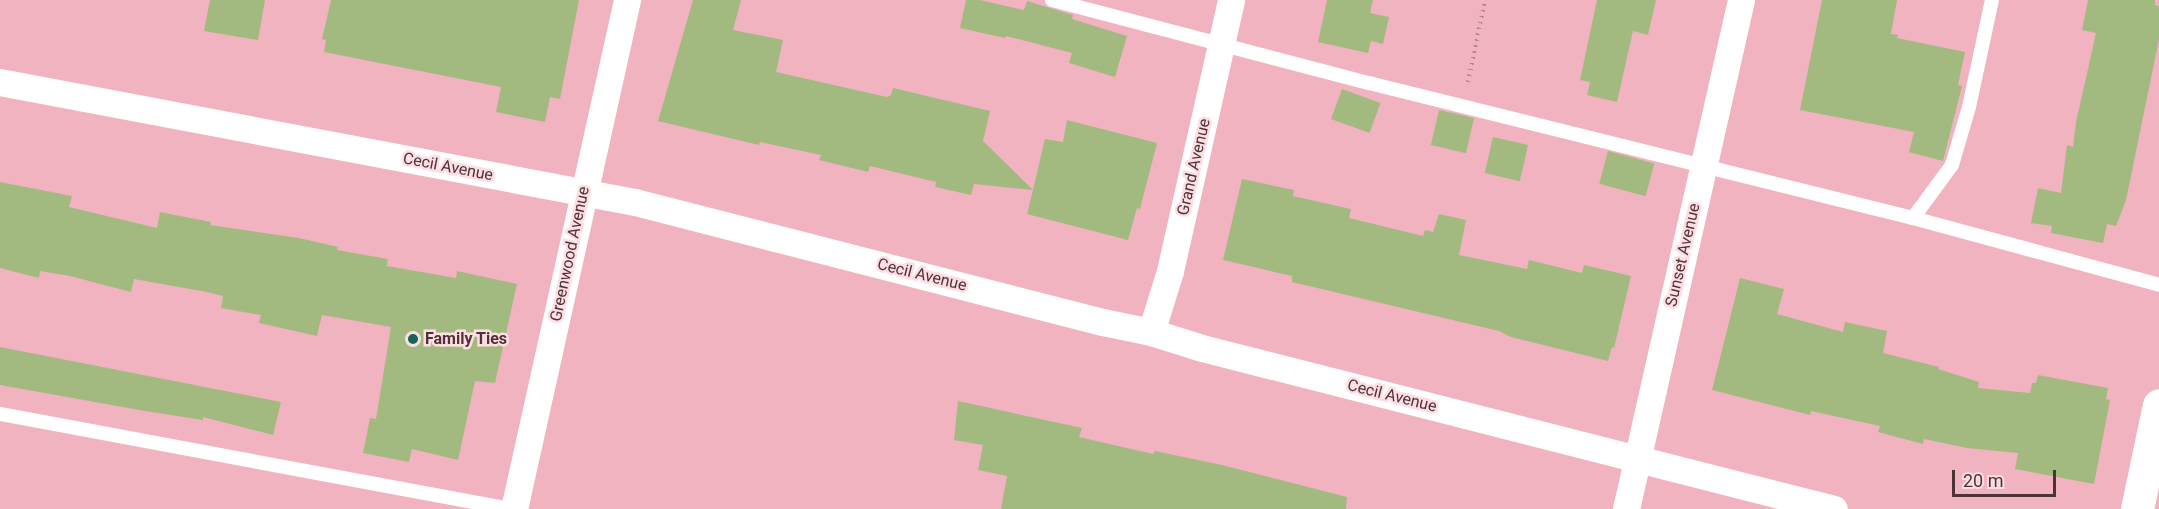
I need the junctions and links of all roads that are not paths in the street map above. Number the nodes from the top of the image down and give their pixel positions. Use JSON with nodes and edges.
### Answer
{"nodes":[{"id":1,"x":627,"y":0,"type":"edge"},
{"id":2,"x":1052,"y":0,"type":"edge"},
{"id":3,"x":1231,"y":0,"type":"edge"},
{"id":4,"x":1741,"y":0,"type":"edge"},
{"id":5,"x":1992,"y":0,"type":"edge"},
{"id":6,"x":1221,"y":43,"type":"junction"},
{"id":7,"x":0,"y":82,"type":"edge"},
{"id":8,"x":1704,"y":165,"type":"junction"},
{"id":9,"x":584,"y":193,"type":"junction"},
{"id":10,"x":1913,"y":218,"type":"junction"},
{"id":11,"x":2159,"y":285,"type":"edge"},
{"id":12,"x":1151,"y":332,"type":"junction"},
{"id":13,"x":2159,"y":405,"type":"edge"},
{"id":14,"x":0,"y":414,"type":"edge"},
{"id":15,"x":1637,"y":459,"type":"junction"},
{"id":16,"x":512,"y":509,"type":"edge"},
{"id":17,"x":1626,"y":509,"type":"edge"},
{"id":18,"x":1834,"y":509,"type":"edge"},
{"id":19,"x":2137,"y":509,"type":"edge"}],
"edges":[{"from":1,"to":9,"type":"street","name":"Greenwood Avenue"},
{"from":2,"to":6,"type":"lane"},
{"from":3,"to":6,"type":"street","name":"Grand Avenue"},
{"from":4,"to":8,"type":"street","name":"Sunset Avenue"},
{"from":5,"to":10,"type":"lane"},
{"from":6,"to":8,"type":"lane"},
{"from":6,"to":12,"type":"street","name":"Grand Avenue"},
{"from":7,"to":9,"type":"street","name":"Cecil Avenue"},
{"from":8,"to":10,"type":"lane"},
{"from":8,"to":15,"type":"street","name":"Sunset Avenue"},
{"from":9,"to":12,"type":"street","name":"Cecil Avenue"},
{"from":9,"to":16,"type":"street","name":"Greenwood Avenue"},
{"from":10,"to":11,"type":"lane"},
{"from":12,"to":15,"type":"street","name":"Cecil Avenue"},
{"from":13,"to":19,"type":"street"},
{"from":14,"to":16,"type":"lane"},
{"from":15,"to":17,"type":"street","name":"Sunset Avenue"},
{"from":15,"to":18,"type":"street","name":"Cecil Avenue"}]}
